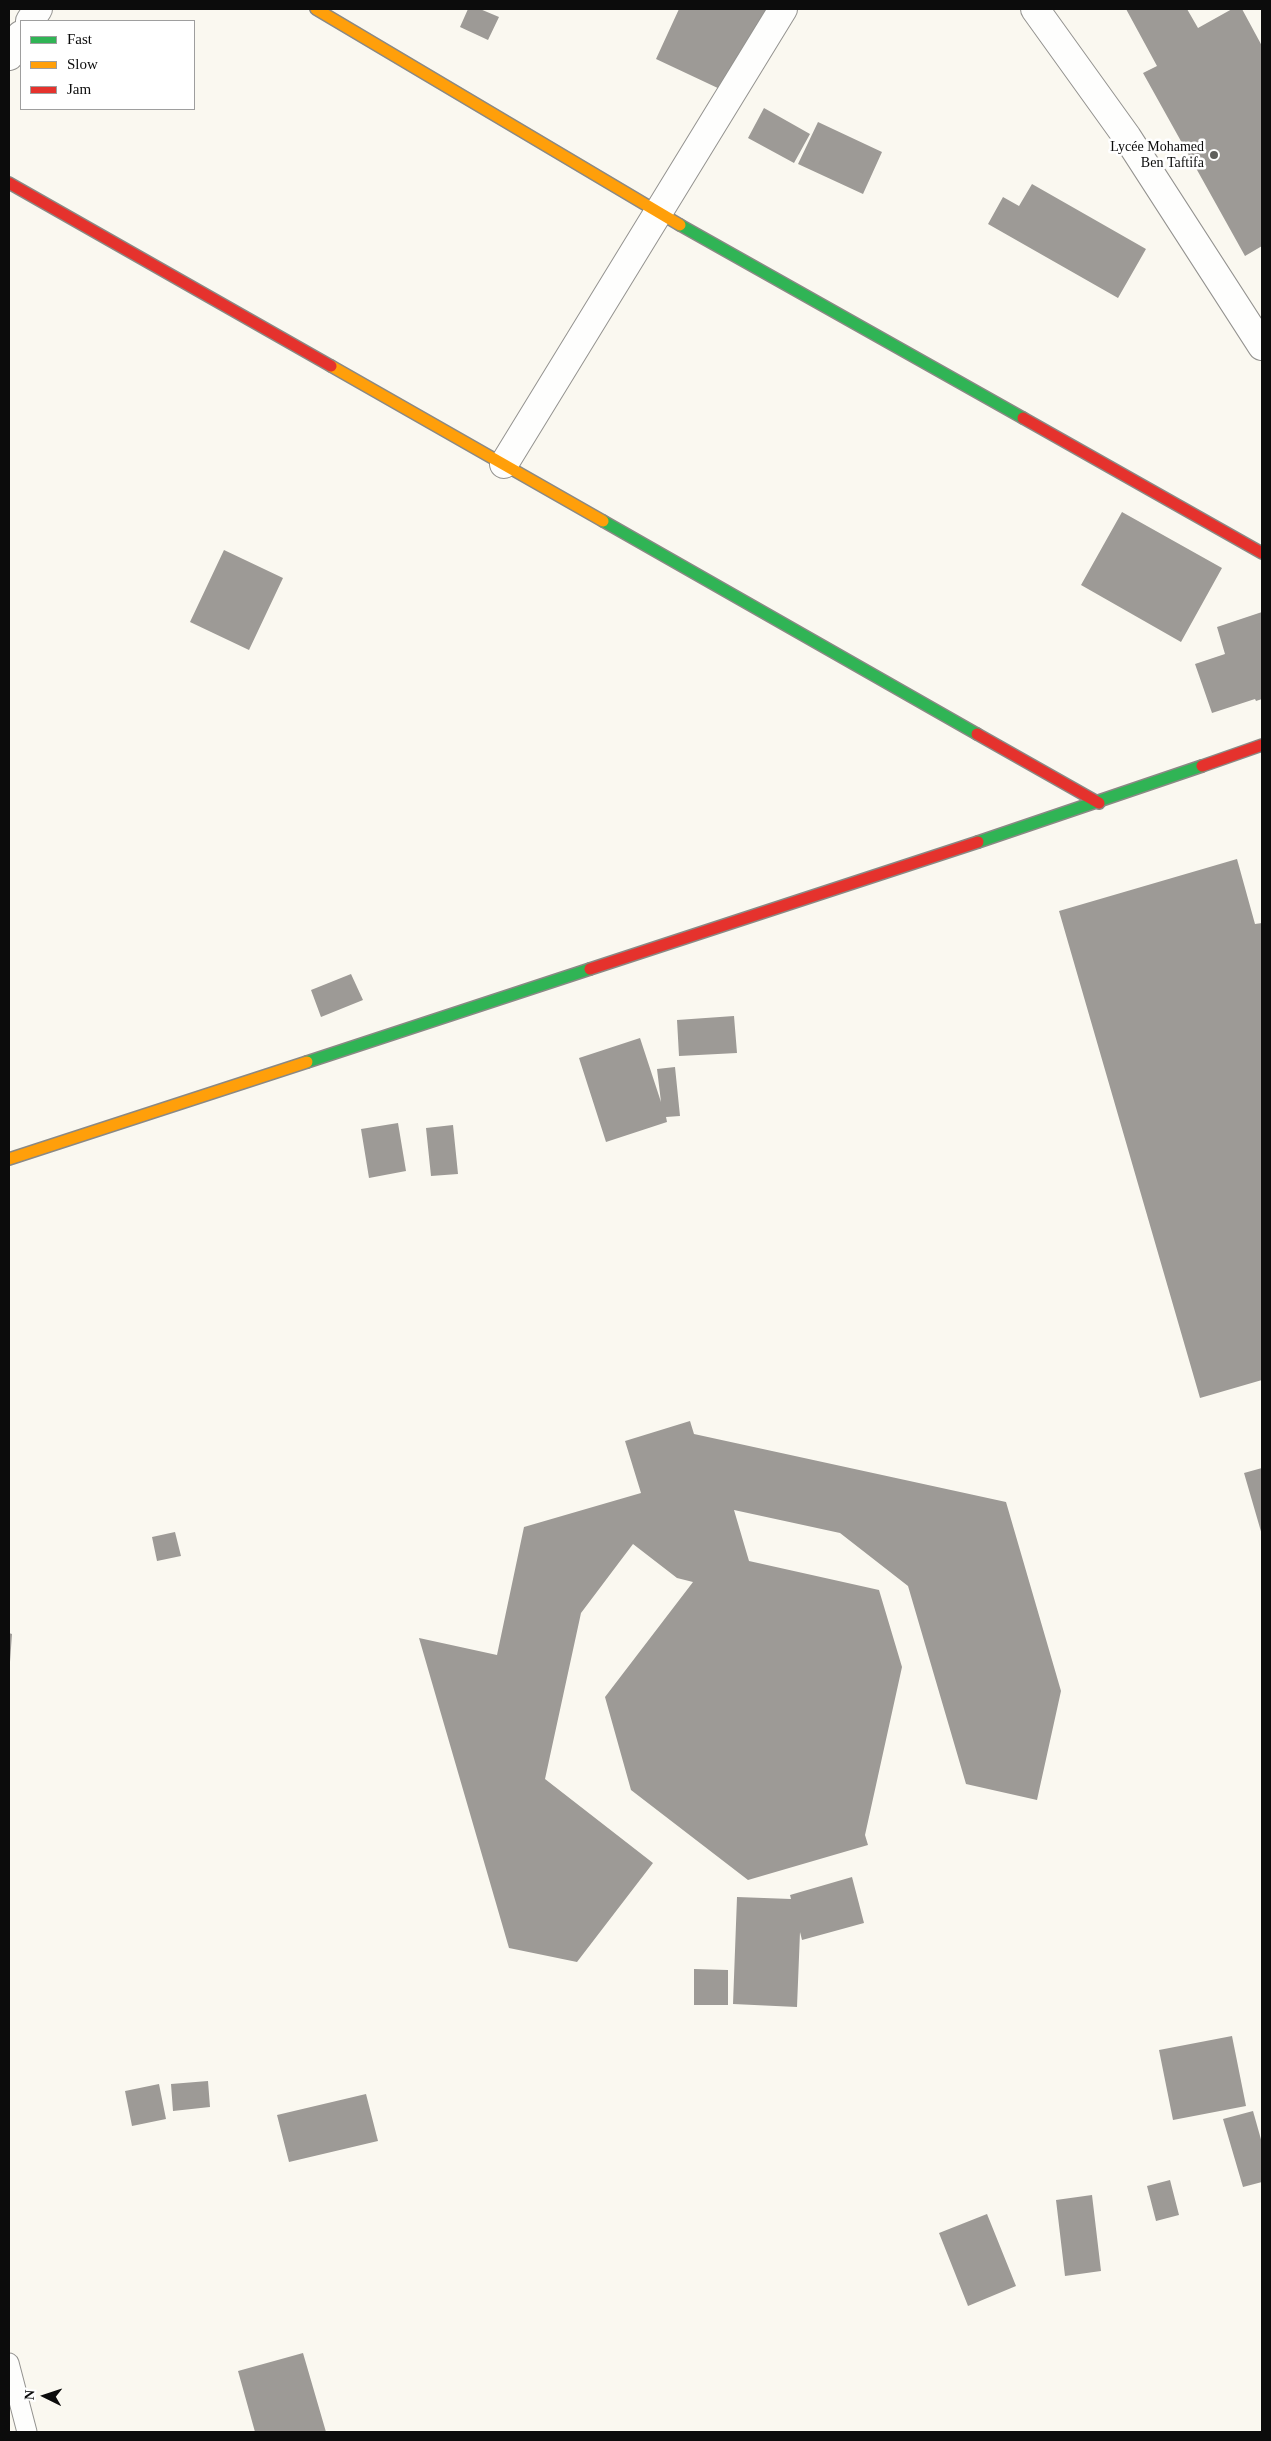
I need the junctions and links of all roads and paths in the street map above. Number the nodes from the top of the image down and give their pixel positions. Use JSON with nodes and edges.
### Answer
{"nodes":[{"id":1,"x":38,"y":9,"type":"edge"},
{"id":2,"x":316,"y":9,"type":"edge"},
{"id":3,"x":783,"y":9,"type":"edge"},
{"id":4,"x":1035,"y":9,"type":"edge"},
{"id":5,"x":31,"y":20,"type":"edge"},
{"id":6,"x":20,"y":38,"type":"edge"},
{"id":7,"x":9,"y":56,"type":"edge"},
{"id":8,"x":9,"y":183,"type":"edge"},
{"id":9,"x":658,"y":213,"type":"junction"},
{"id":10,"x":1262,"y":346,"type":"edge"},
{"id":11,"x":504,"y":464,"type":"junction"},
{"id":12,"x":1262,"y":553,"type":"edge"},
{"id":13,"x":1262,"y":745,"type":"edge"},
{"id":14,"x":1098,"y":803,"type":"junction"},
{"id":15,"x":9,"y":1159,"type":"edge"},
{"id":16,"x":9,"y":2363,"type":"edge"},
{"id":17,"x":28,"y":2432,"type":"edge"}],
"edges":[{"from":1,"to":5,"type":"street"},
{"from":2,"to":9,"type":"street"},
{"from":3,"to":9,"type":"street"},
{"from":4,"to":10,"type":"street"},
{"from":6,"to":7,"type":"street"},
{"from":8,"to":11,"type":"street"},
{"from":9,"to":11,"type":"street"},
{"from":9,"to":12,"type":"street"},
{"from":11,"to":14,"type":"street"},
{"from":13,"to":14,"type":"street"},
{"from":14,"to":15,"type":"street"},
{"from":16,"to":17,"type":"lane"}]}
